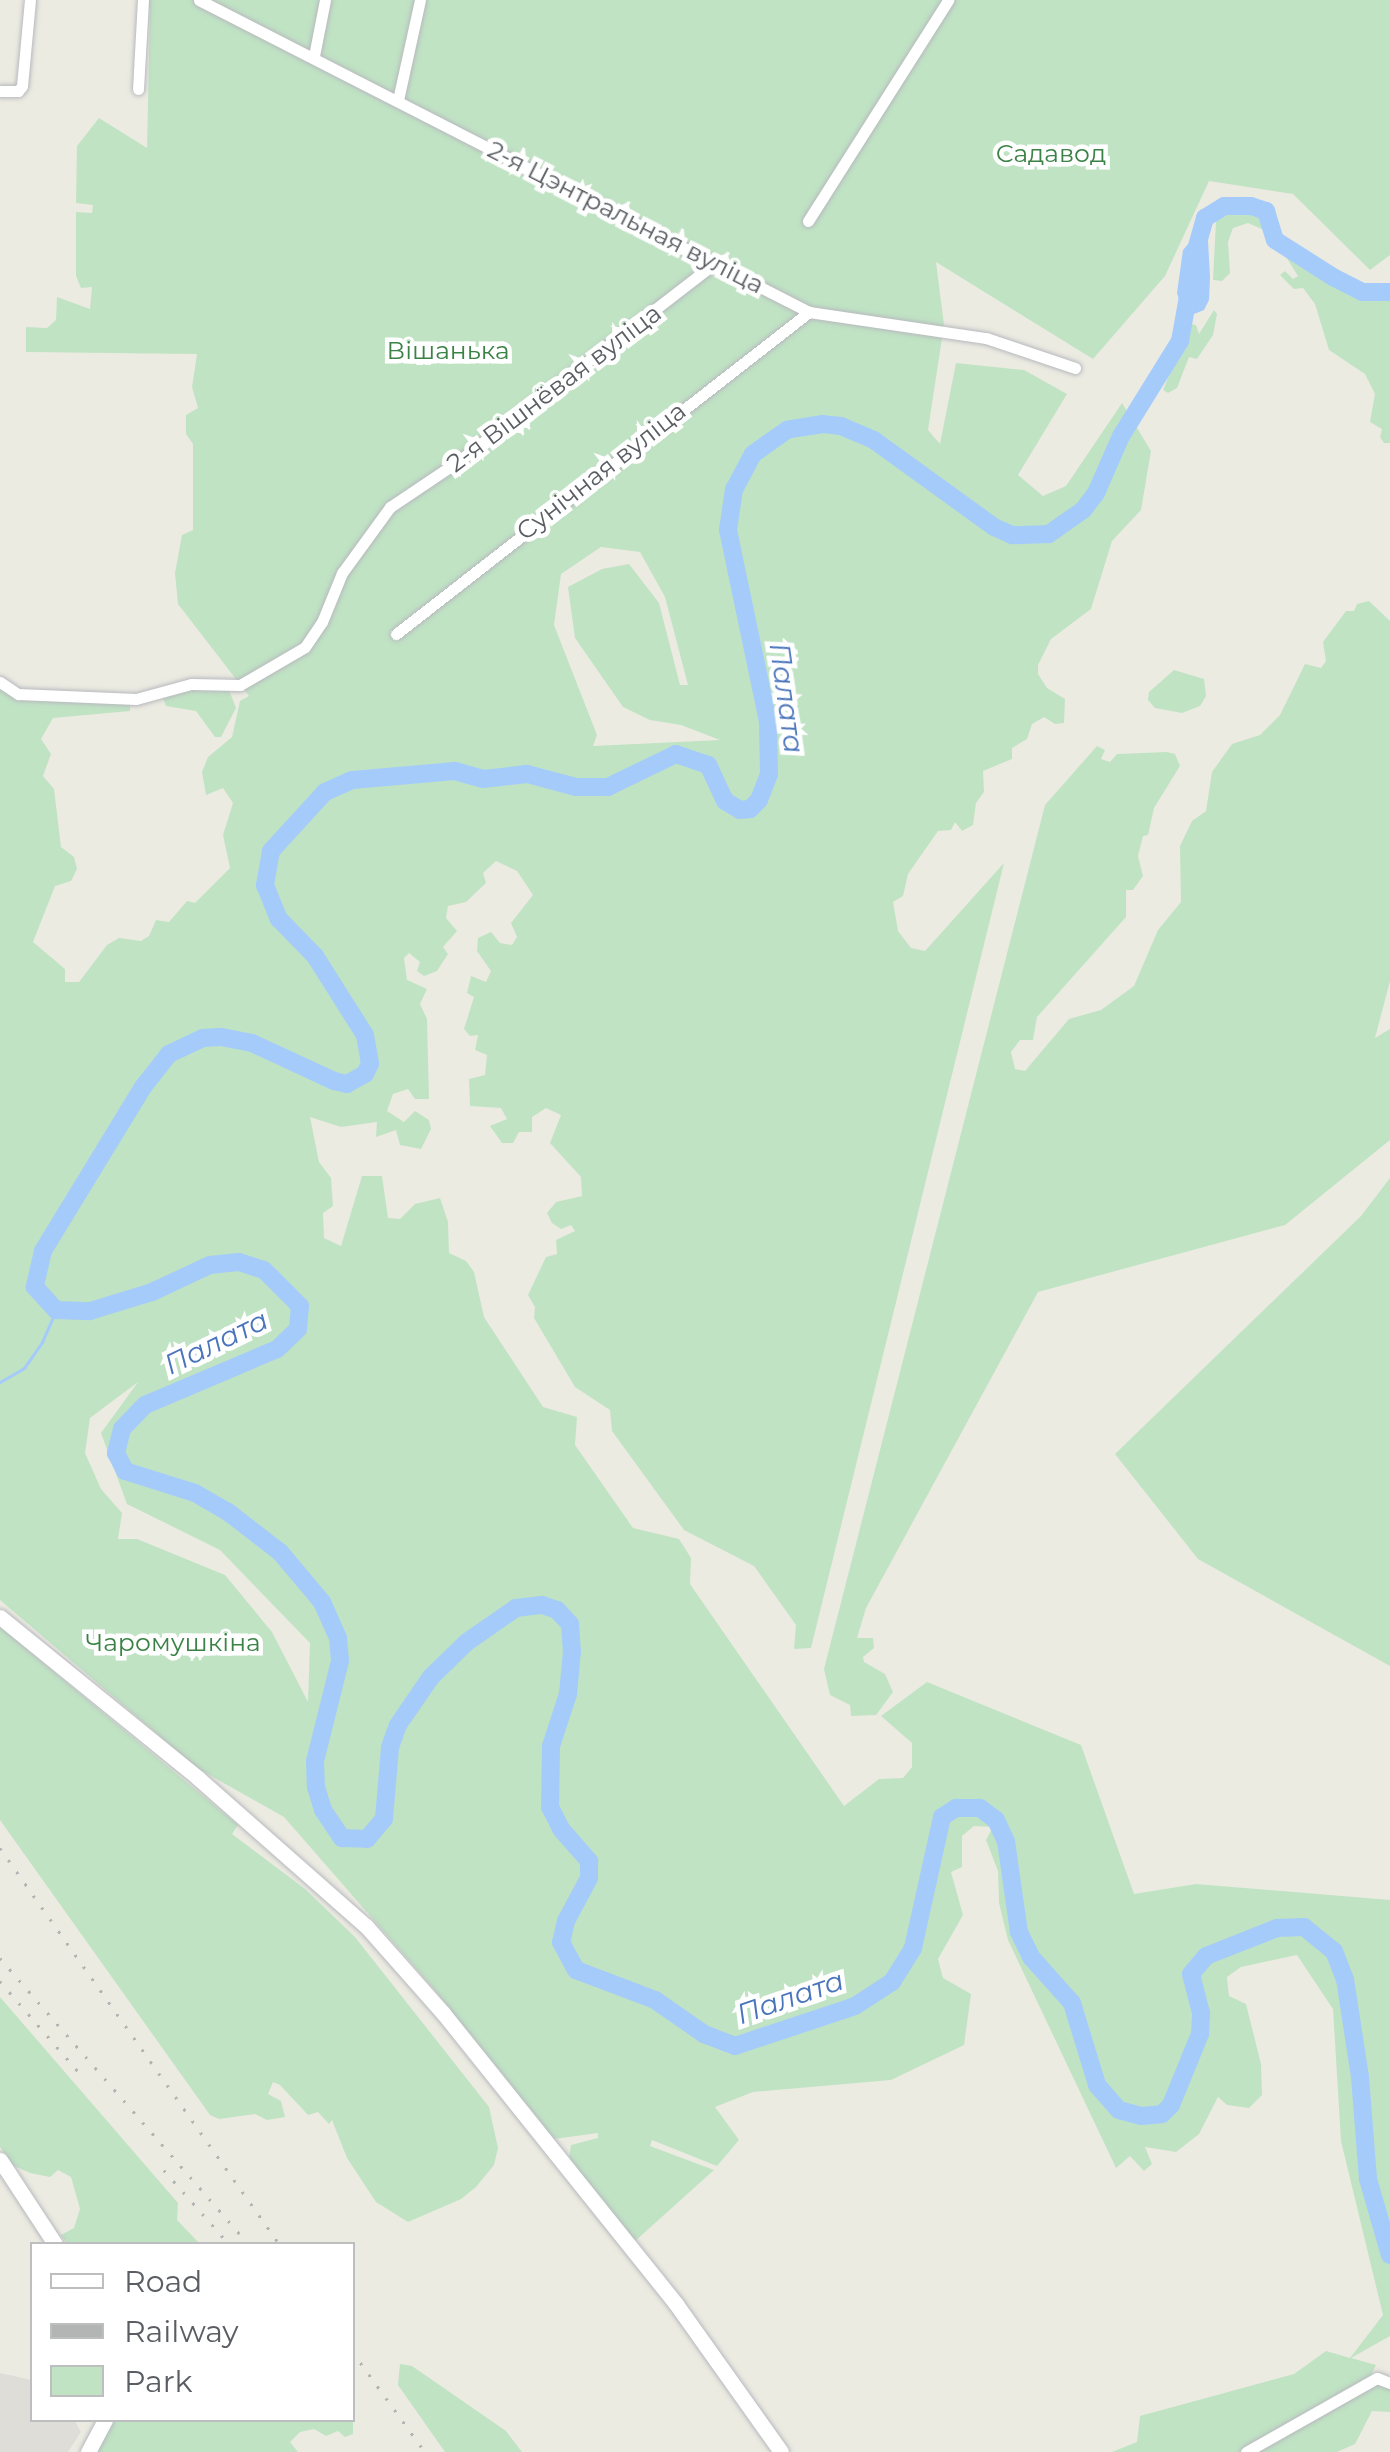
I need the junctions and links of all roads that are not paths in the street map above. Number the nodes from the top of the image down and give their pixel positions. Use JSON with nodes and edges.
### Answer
{"nodes":[{"id":1,"x":30,"y":0,"type":"edge"},
{"id":2,"x":143,"y":0,"type":"edge"},
{"id":3,"x":199,"y":0,"type":"edge"},
{"id":4,"x":325,"y":0,"type":"edge"},
{"id":5,"x":420,"y":0,"type":"edge"},
{"id":6,"x":948,"y":0,"type":"edge"},
{"id":7,"x":314,"y":56,"type":"junction"},
{"id":8,"x":138,"y":90,"type":"dead end"},
{"id":9,"x":6,"y":91,"type":"edge"},
{"id":10,"x":398,"y":100,"type":"junction"},
{"id":11,"x":808,"y":221,"type":"dead end"},
{"id":12,"x":714,"y":264,"type":"junction"},
{"id":13,"x":809,"y":312,"type":"junction"},
{"id":14,"x":1075,"y":368,"type":"dead end"},
{"id":15,"x":396,"y":634,"type":"dead end"},
{"id":16,"x":0,"y":682,"type":"edge"},
{"id":17,"x":0,"y":1617,"type":"edge"},
{"id":18,"x":0,"y":2160,"type":"edge"},
{"id":19,"x":55,"y":2242,"type":"edge"},
{"id":20,"x":1390,"y":2383,"type":"edge"},
{"id":21,"x":104,"y":2422,"type":"edge"},
{"id":22,"x":88,"y":2452,"type":"edge"},
{"id":23,"x":780,"y":2452,"type":"edge"},
{"id":24,"x":1246,"y":2452,"type":"edge"}],
"edges":[{"from":1,"to":9,"type":"street"},
{"from":2,"to":8,"type":"street"},
{"from":3,"to":7,"type":"street","name":"2-я Цэнтральная вуліца"},
{"from":4,"to":7,"type":"street"},
{"from":5,"to":10,"type":"street"},
{"from":6,"to":11,"type":"street"},
{"from":7,"to":10,"type":"street","name":"2-я Цэнтральная вуліца"},
{"from":10,"to":12,"type":"street","name":"2-я Цэнтральная вуліца"},
{"from":12,"to":13,"type":"street","name":"2-я Цэнтральная вуліца"},
{"from":12,"to":16,"type":"street","name":"2-я Вішнёвая вуліца"},
{"from":13,"to":14,"type":"street","name":"2-я Цэнтральная вуліца"},
{"from":13,"to":15,"type":"street","name":"Сунічная вуліца"},
{"from":17,"to":23,"type":"street"},
{"from":18,"to":19,"type":"street"},
{"from":20,"to":24,"type":"street"},
{"from":21,"to":22,"type":"street"}]}
